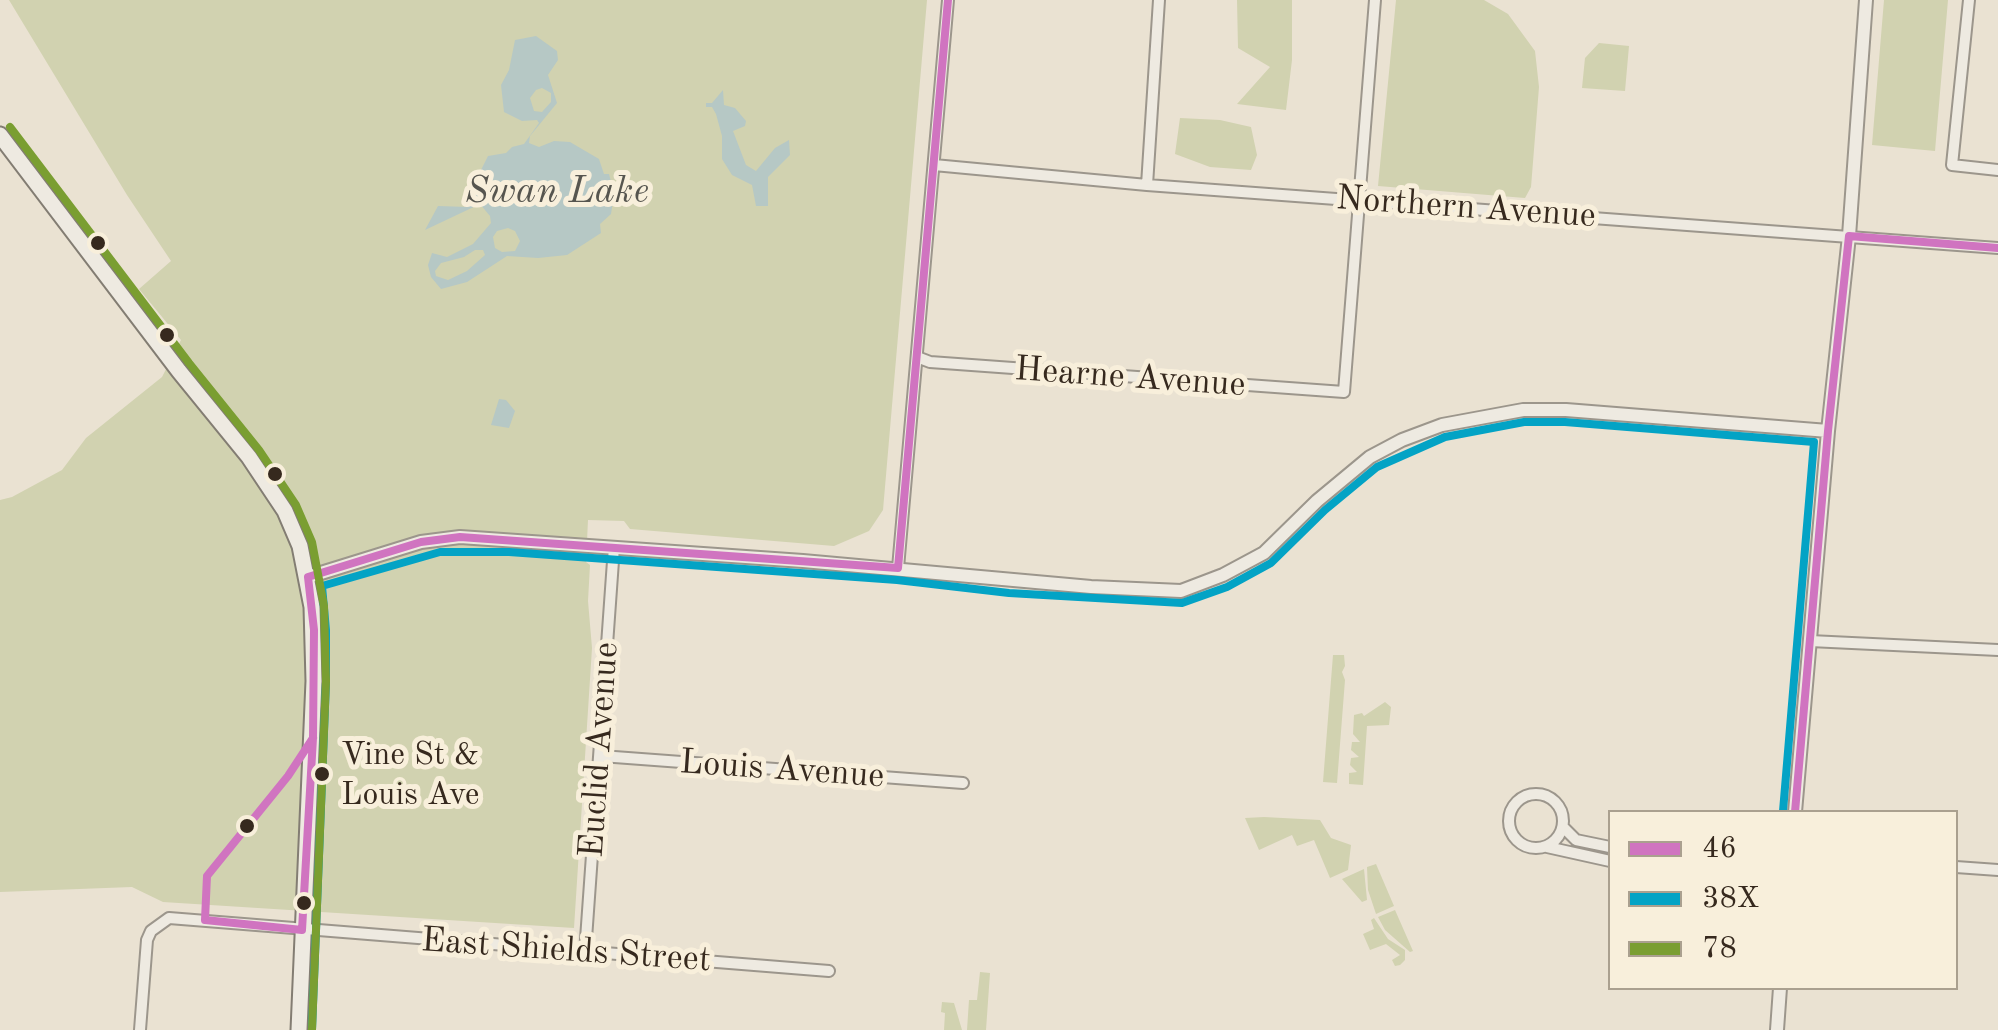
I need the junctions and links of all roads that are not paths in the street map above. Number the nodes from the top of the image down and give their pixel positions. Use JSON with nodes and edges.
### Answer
{"nodes":[{"id":1,"x":948,"y":0,"type":"edge"},
{"id":2,"x":1159,"y":0,"type":"edge"},
{"id":3,"x":1375,"y":0,"type":"edge"},
{"id":4,"x":1866,"y":0,"type":"edge"},
{"id":5,"x":1969,"y":0,"type":"edge"},
{"id":6,"x":0,"y":135,"type":"edge"},
{"id":7,"x":934,"y":165,"type":"junction"},
{"id":8,"x":1998,"y":170,"type":"edge"},
{"id":9,"x":1146,"y":185,"type":"junction"},
{"id":10,"x":1360,"y":200,"type":"junction"},
{"id":11,"x":1849,"y":236,"type":"junction"},
{"id":12,"x":1998,"y":248,"type":"edge"},
{"id":13,"x":917,"y":358,"type":"junction"},
{"id":14,"x":1828,"y":430,"type":"junction"},
{"id":15,"x":614,"y":547,"type":"junction"},
{"id":16,"x":898,"y":568,"type":"junction"},
{"id":17,"x":308,"y":577,"type":"junction"},
{"id":18,"x":1810,"y":641,"type":"junction"},
{"id":19,"x":1998,"y":650,"type":"edge"},
{"id":20,"x":601,"y":756,"type":"junction"},
{"id":21,"x":962,"y":784,"type":"dead end"},
{"id":22,"x":1795,"y":810,"type":"edge"},
{"id":23,"x":1563,"y":827,"type":"junction"},
{"id":24,"x":1546,"y":846,"type":"junction"},
{"id":25,"x":1608,"y":847,"type":"edge"},
{"id":26,"x":1608,"y":861,"type":"edge"},
{"id":27,"x":1958,"y":867,"type":"edge"},
{"id":28,"x":1998,"y":870,"type":"edge"},
{"id":29,"x":302,"y":930,"type":"junction"},
{"id":30,"x":585,"y":953,"type":"junction"},
{"id":31,"x":829,"y":971,"type":"dead end"},
{"id":32,"x":1780,"y":990,"type":"edge"},
{"id":33,"x":140,"y":1030,"type":"edge"},
{"id":34,"x":298,"y":1030,"type":"edge"},
{"id":35,"x":1777,"y":1030,"type":"edge"}],
"edges":[{"from":1,"to":7,"type":"street"},
{"from":2,"to":9,"type":"street"},
{"from":3,"to":10,"type":"street"},
{"from":4,"to":11,"type":"street"},
{"from":5,"to":8,"type":"street"},
{"from":6,"to":17,"type":"main road"},
{"from":7,"to":9,"type":"street","name":"Northern Avenue"},
{"from":7,"to":13,"type":"street"},
{"from":9,"to":10,"type":"street","name":"Northern Avenue"},
{"from":10,"to":11,"type":"street","name":"Northern Avenue"},
{"from":10,"to":13,"type":"street","name":"Hearne Avenue"},
{"from":11,"to":12,"type":"street","name":"Northern Avenue"},
{"from":11,"to":14,"type":"street"},
{"from":13,"to":16,"type":"street"},
{"from":14,"to":16,"type":"street"},
{"from":14,"to":18,"type":"street"},
{"from":15,"to":16,"type":"street"},
{"from":15,"to":17,"type":"street"},
{"from":15,"to":20,"type":"street","name":"Euclid Avenue"},
{"from":17,"to":29,"type":"main road"},
{"from":18,"to":19,"type":"street"},
{"from":18,"to":22,"type":"street"},
{"from":20,"to":21,"type":"street","name":"Louis Avenue"},
{"from":20,"to":30,"type":"street","name":"Euclid Avenue"},
{"from":23,"to":24,"type":"street"},
{"from":23,"to":24,"type":"street"},
{"from":23,"to":25,"type":"street"},
{"from":24,"to":26,"type":"street"},
{"from":27,"to":28,"type":"street"},
{"from":29,"to":30,"type":"street","name":"East Shields Street"},
{"from":29,"to":33,"type":"street","name":"East Shields Street"},
{"from":29,"to":34,"type":"main road"},
{"from":30,"to":31,"type":"street","name":"East Shields Street"},
{"from":32,"to":35,"type":"street"}]}
